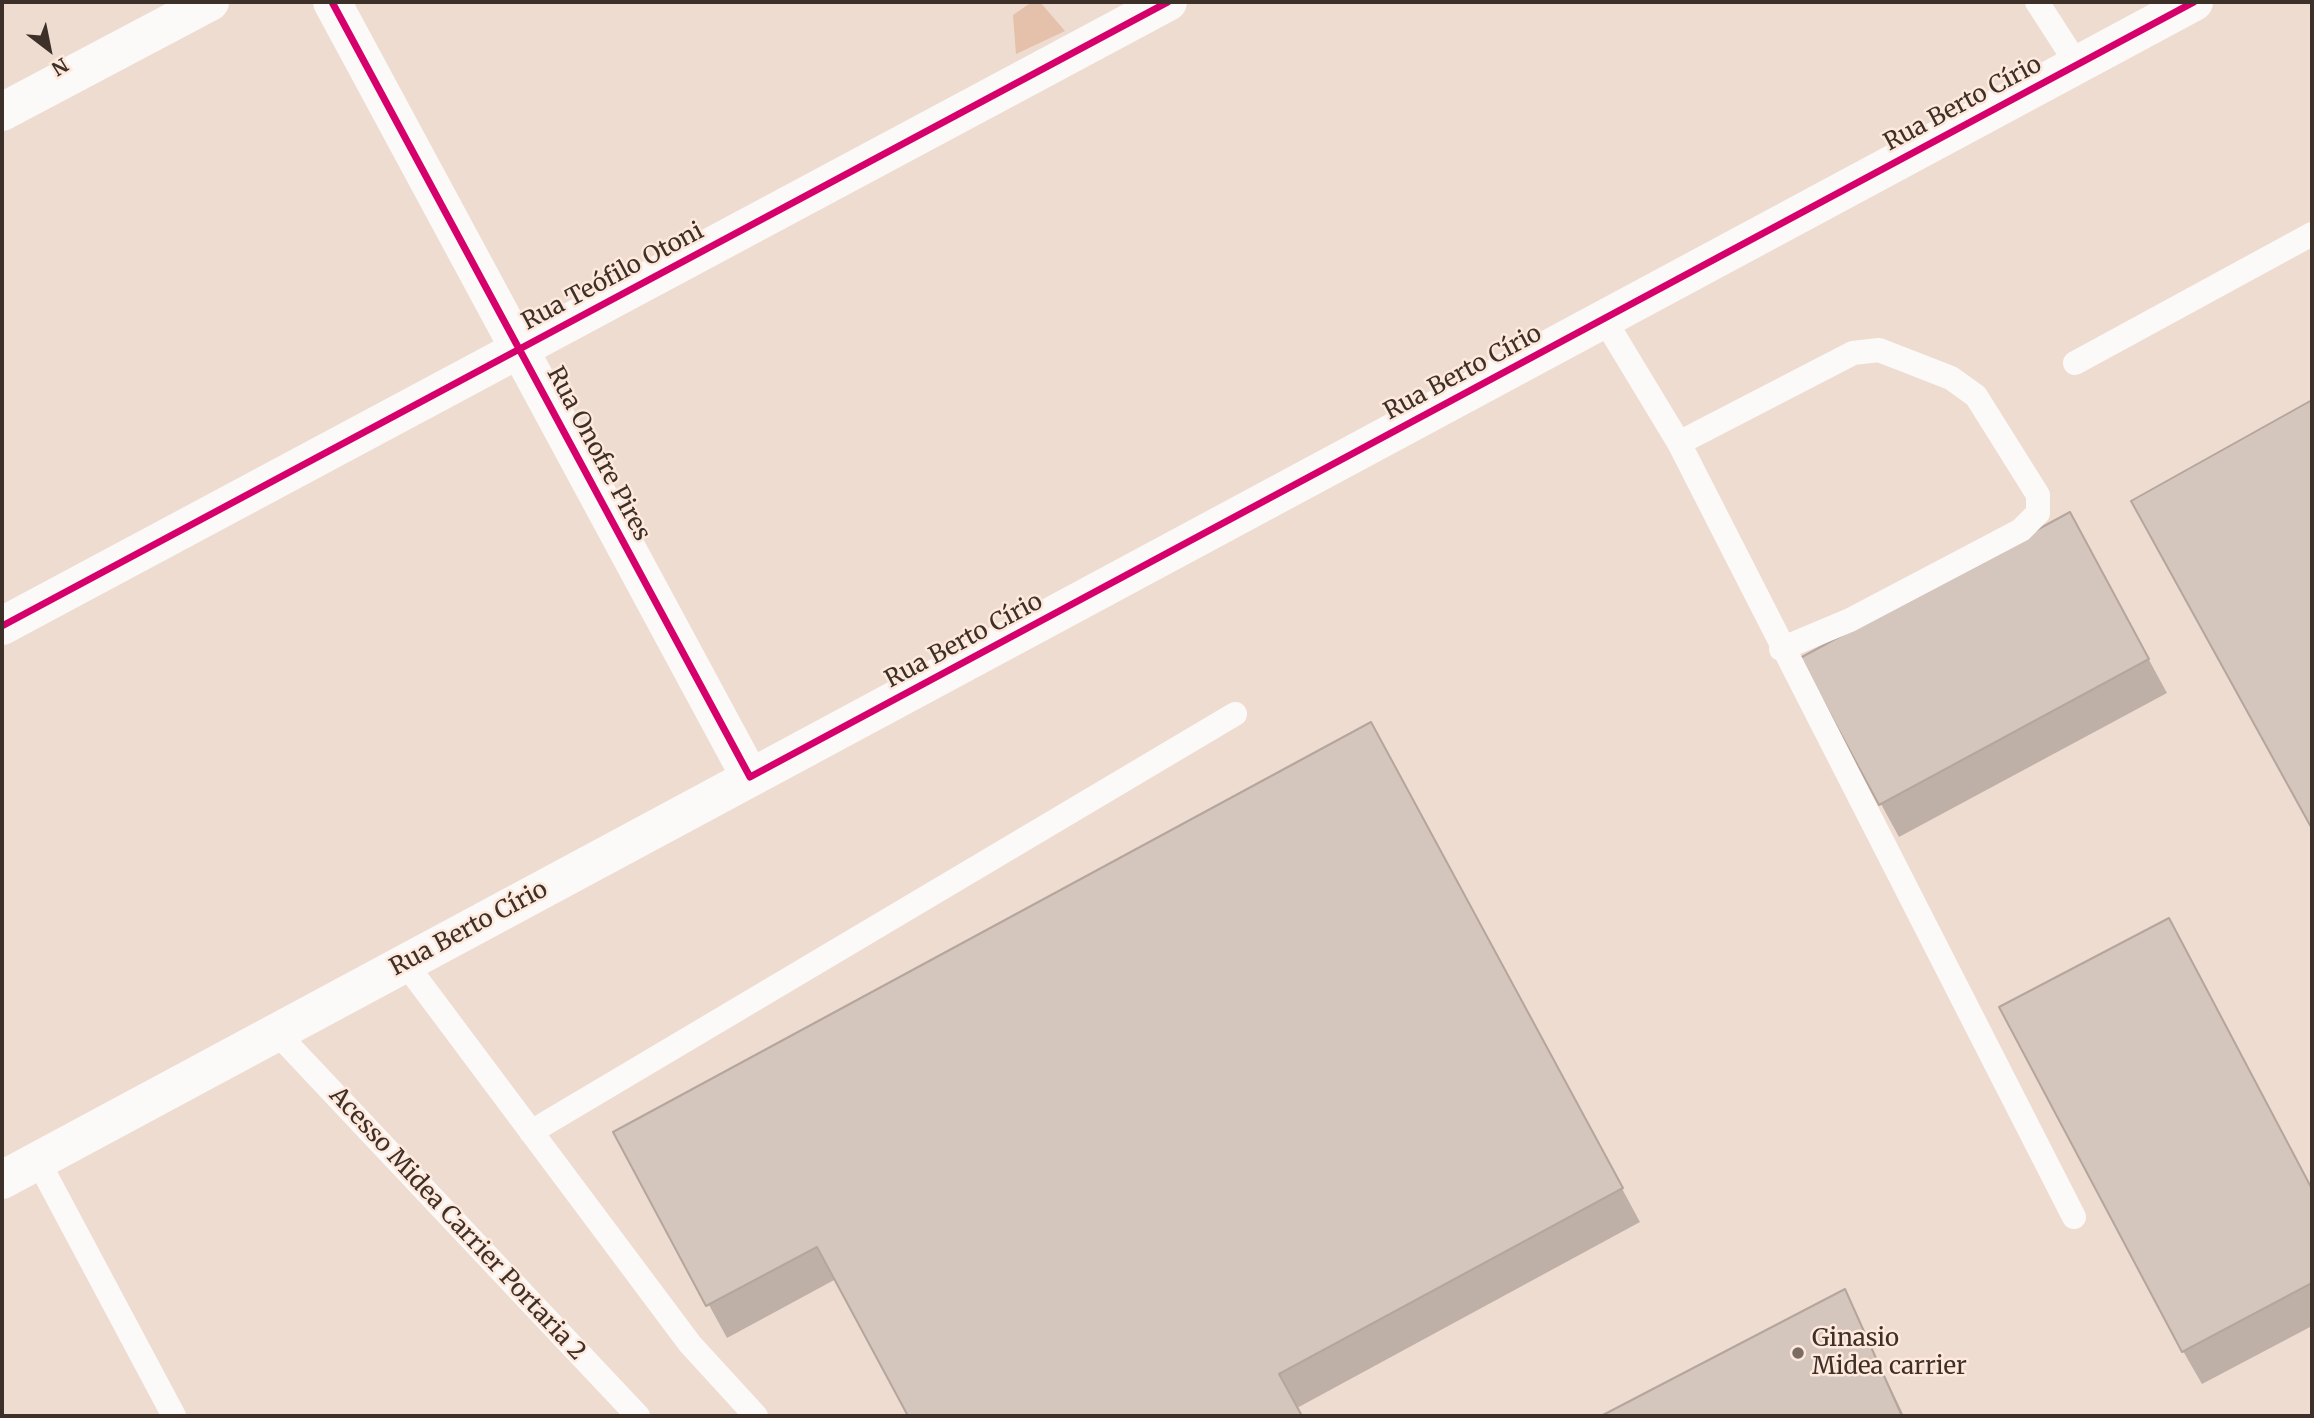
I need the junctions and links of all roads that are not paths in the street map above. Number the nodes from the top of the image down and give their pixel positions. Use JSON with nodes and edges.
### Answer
{"nodes":[{"id":1,"x":211,"y":2,"type":"edge"},
{"id":2,"x":332,"y":2,"type":"edge"},
{"id":3,"x":1168,"y":2,"type":"edge"},
{"id":4,"x":2037,"y":2,"type":"edge"},
{"id":5,"x":2194,"y":2,"type":"edge"},
{"id":6,"x":2077,"y":64,"type":"junction"},
{"id":7,"x":2,"y":112,"type":"edge"},
{"id":8,"x":2312,"y":234,"type":"edge"},
{"id":9,"x":1604,"y":319,"type":"junction"},
{"id":10,"x":519,"y":349,"type":"junction"},
{"id":11,"x":2075,"y":363,"type":"dead end"},
{"id":12,"x":1679,"y":443,"type":"junction"},
{"id":13,"x":2,"y":626,"type":"edge"},
{"id":14,"x":1781,"y":649,"type":"junction"},
{"id":15,"x":1235,"y":714,"type":"dead end"},
{"id":16,"x":750,"y":777,"type":"junction"},
{"id":17,"x":405,"y":963,"type":"junction"},
{"id":18,"x":277,"y":1032,"type":"junction"},
{"id":19,"x":531,"y":1132,"type":"junction"},
{"id":20,"x":38,"y":1161,"type":"junction"},
{"id":21,"x":2,"y":1180,"type":"edge"},
{"id":22,"x":2074,"y":1217,"type":"dead end"},
{"id":23,"x":174,"y":1416,"type":"edge"},
{"id":24,"x":638,"y":1416,"type":"edge"},
{"id":25,"x":756,"y":1416,"type":"edge"}],
"edges":[{"from":1,"to":7,"type":"street"},
{"from":2,"to":10,"type":"street","name":"Rua Onofre Pires"},
{"from":3,"to":10,"type":"street","name":"Rua Teófilo Otoni"},
{"from":4,"to":6,"type":"lane"},
{"from":5,"to":6,"type":"street","name":"Rua Berto Círio"},
{"from":6,"to":9,"type":"street","name":"Rua Berto Círio"},
{"from":8,"to":11,"type":"lane"},
{"from":9,"to":12,"type":"lane"},
{"from":9,"to":16,"type":"street","name":"Rua Berto Círio"},
{"from":10,"to":13,"type":"street","name":"Rua Teófilo Otoni"},
{"from":10,"to":16,"type":"street","name":"Rua Onofre Pires"},
{"from":12,"to":14,"type":"lane"},
{"from":12,"to":14,"type":"lane"},
{"from":14,"to":22,"type":"lane"},
{"from":15,"to":19,"type":"lane"},
{"from":16,"to":17,"type":"street","name":"Rua Berto Círio"},
{"from":17,"to":18,"type":"street","name":"Rua Berto Círio"},
{"from":17,"to":19,"type":"lane"},
{"from":18,"to":20,"type":"street","name":"Rua Berto Círio"},
{"from":18,"to":24,"type":"lane","name":"Acesso Midea Carrier Portaria 2"},
{"from":19,"to":25,"type":"lane"},
{"from":20,"to":21,"type":"street","name":"Rua Berto Círio"},
{"from":20,"to":23,"type":"lane"}]}
